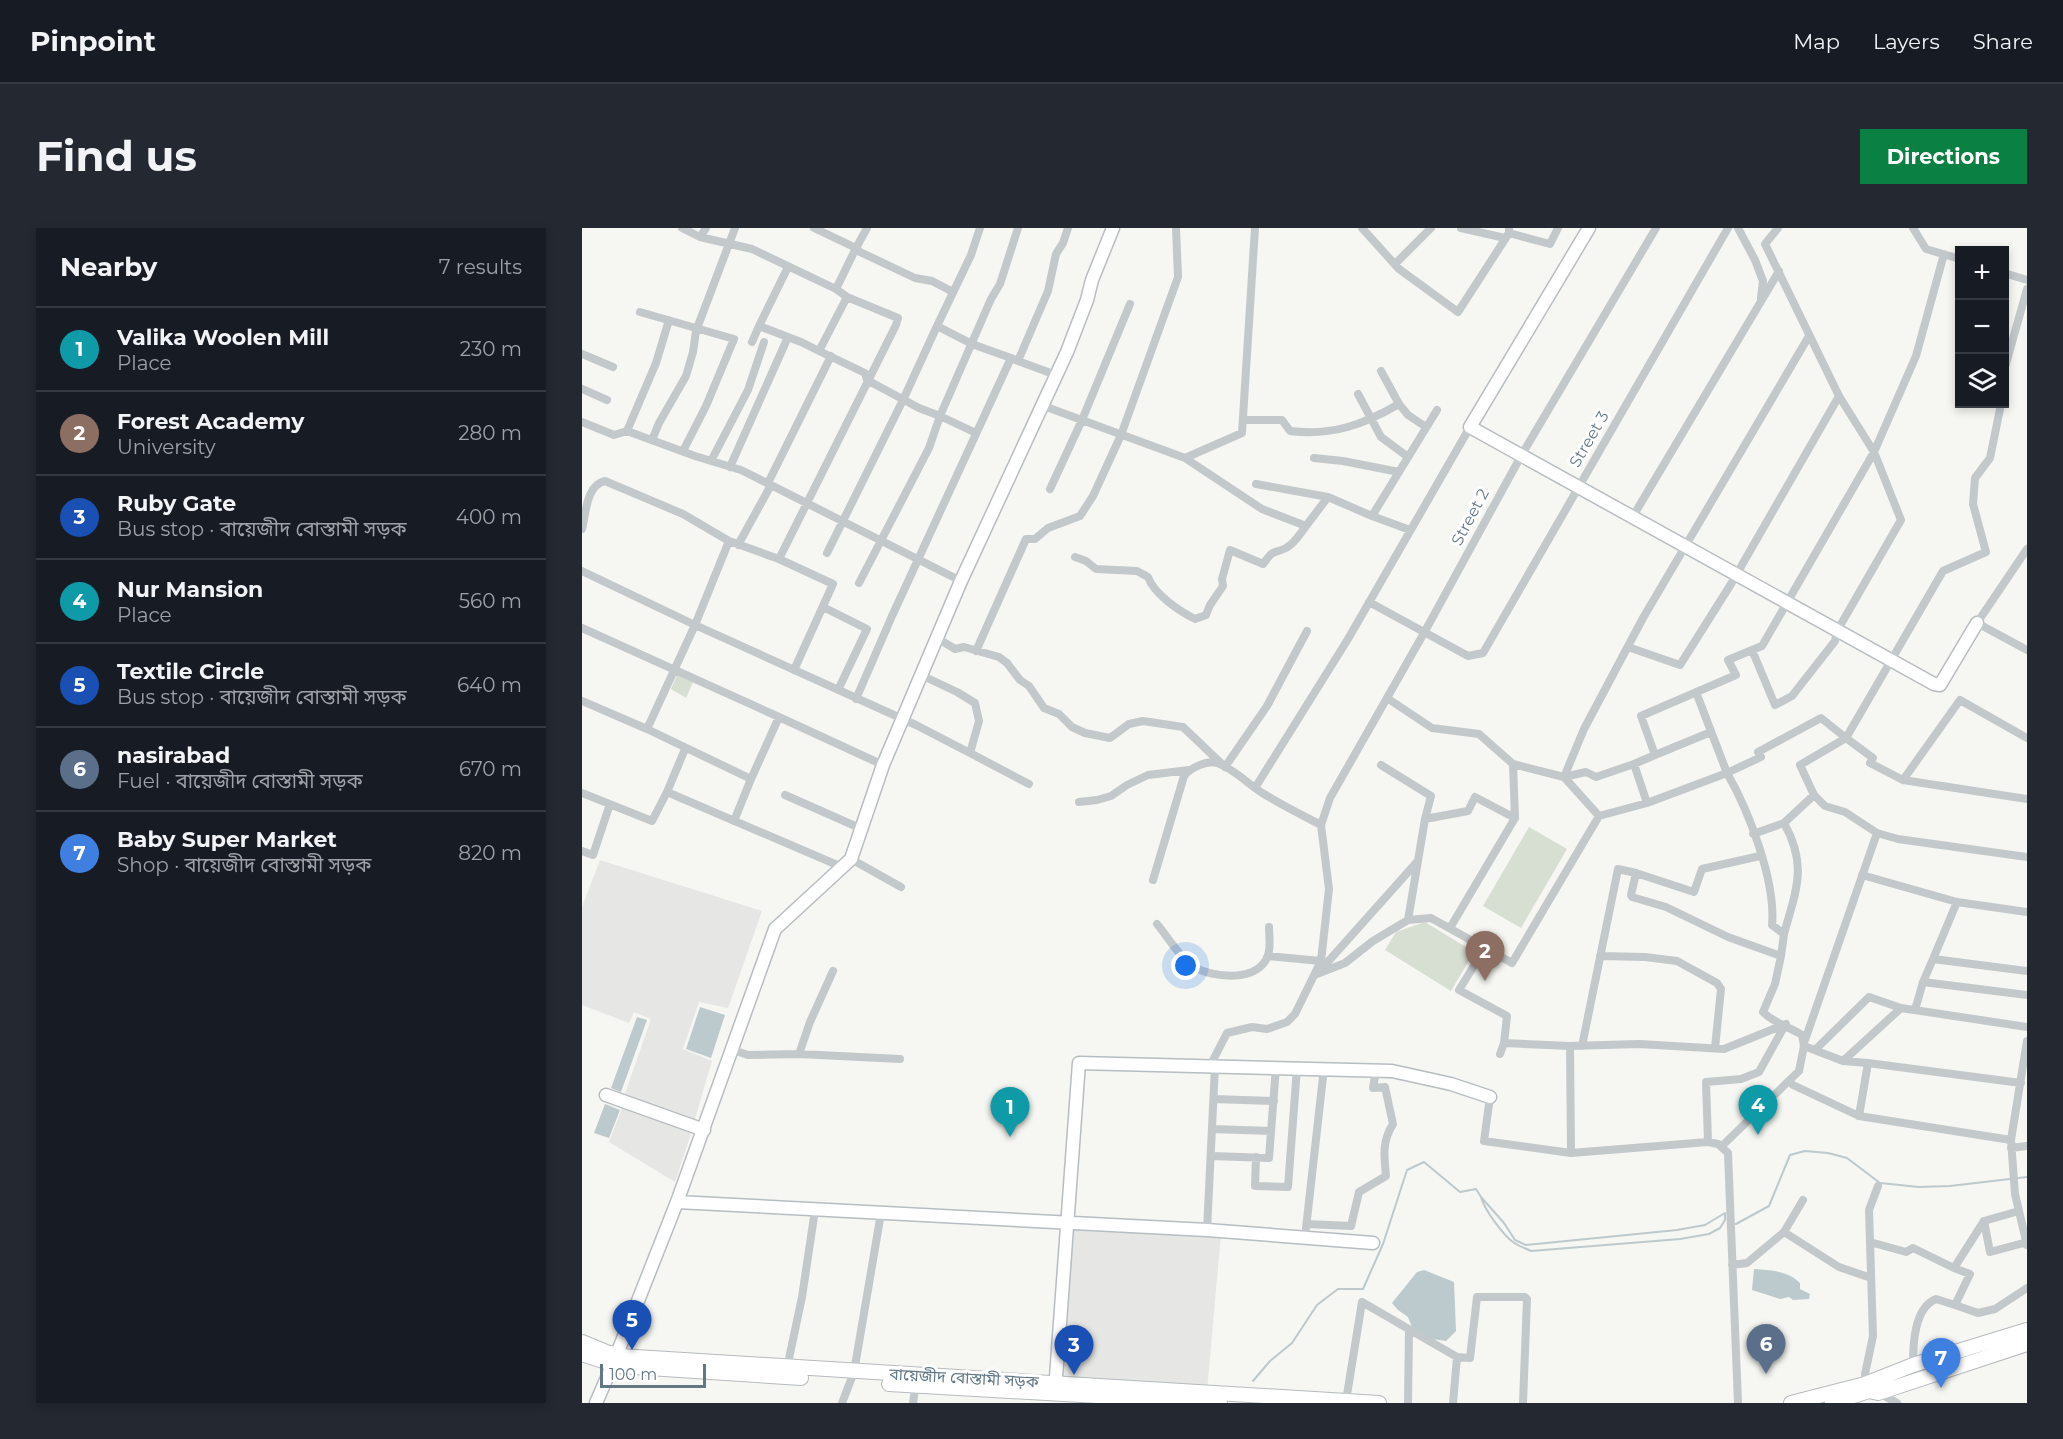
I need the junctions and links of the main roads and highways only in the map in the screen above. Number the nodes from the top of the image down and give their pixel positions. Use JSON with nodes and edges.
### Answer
{"nodes":[{"id":1,"x":2027,"y":1332,"type":"edge"},
{"id":2,"x":2027,"y":1339,"type":"edge"},
{"id":3,"x":582,"y":1342,"type":"edge"},
{"id":4,"x":2027,"y":1344,"type":"edge"},
{"id":5,"x":582,"y":1354,"type":"edge"},
{"id":6,"x":1970,"y":1354,"type":"junction"},
{"id":7,"x":614,"y":1360,"type":"junction"},
{"id":8,"x":852,"y":1377,"type":"junction"},
{"id":9,"x":1872,"y":1387,"type":"junction"},
{"id":10,"x":1054,"y":1393,"type":"edge"},
{"id":11,"x":1220,"y":1403,"type":"edge"},
{"id":12,"x":1379,"y":1403,"type":"edge"},
{"id":13,"x":1791,"y":1403,"type":"edge"},
{"id":14,"x":1832,"y":1403,"type":"edge"}],
"edges":[{"from":1,"to":6,"type":"main road"},
{"from":1,"to":9,"type":"main road"},
{"from":2,"to":6,"type":"main road"},
{"from":3,"to":7,"type":"main road","name":"বায়েজীদ বোস্তামী সড়ক"},
{"from":4,"to":9,"type":"main road"},
{"from":5,"to":7,"type":"main road","name":"বায়েজীদ বোস্তামী সড়ক"},
{"from":6,"to":9,"type":"main road"},
{"from":7,"to":8,"type":"main road","name":"বায়েজীদ বোস্তামী সড়ক"},
{"from":7,"to":8,"type":"main road","name":"বায়েজীদ বোস্তামী সড়ক"},
{"from":8,"to":10,"type":"main road","name":"বায়েজীদ বোস্তামী সড়ক"},
{"from":9,"to":13,"type":"main road"},
{"from":9,"to":14,"type":"main road"},
{"from":10,"to":11,"type":"main road","name":"বায়েজীদ বোস্তামী সড়ক"},
{"from":10,"to":12,"type":"main road","name":"বায়েজীদ বোস্তামী সড়ক"}]}
